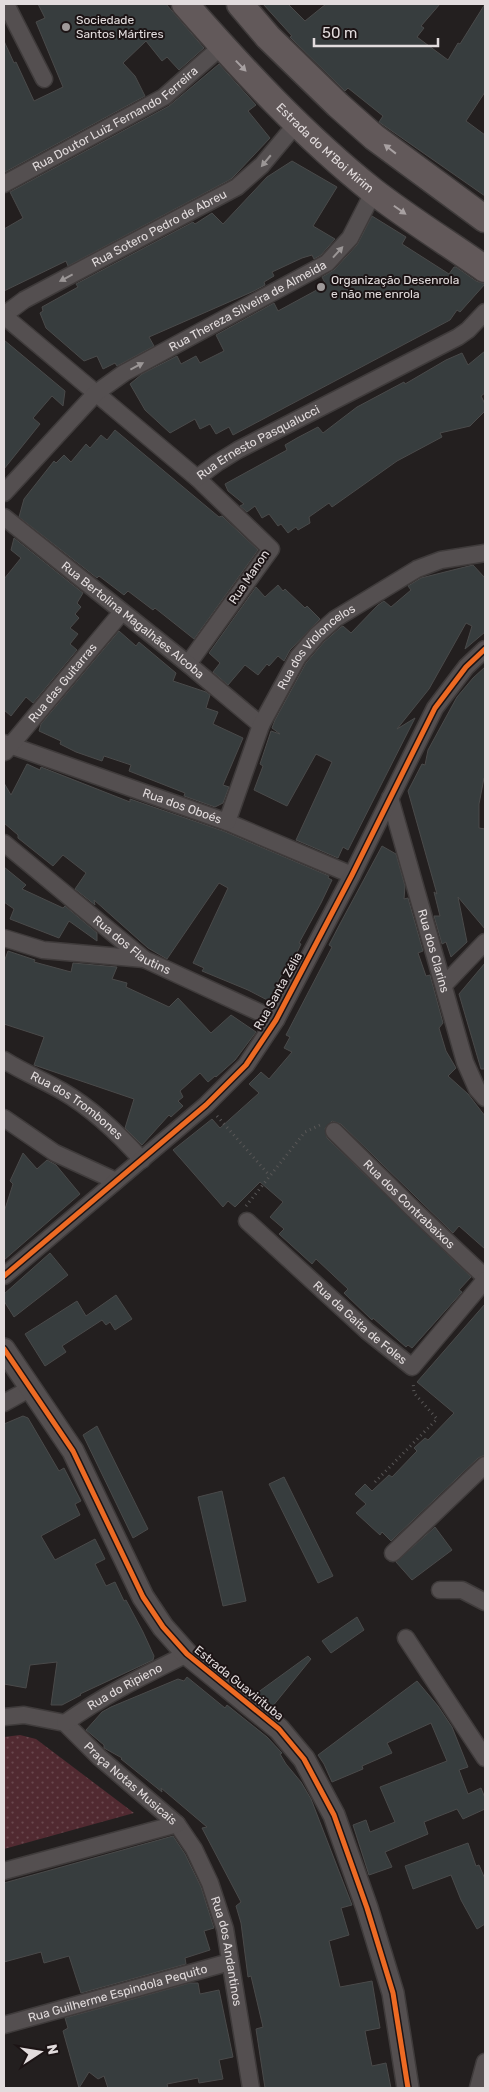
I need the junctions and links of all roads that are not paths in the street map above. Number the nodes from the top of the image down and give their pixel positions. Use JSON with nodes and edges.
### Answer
{"nodes":[{"id":1,"x":185,"y":4,"type":"edge"},
{"id":2,"x":240,"y":4,"type":"edge"},
{"id":3,"x":7,"y":14,"type":"edge"},
{"id":4,"x":222,"y":46,"type":"junction"},
{"id":5,"x":44,"y":79,"type":"dead end"},
{"id":6,"x":297,"y":123,"type":"junction"},
{"id":7,"x":4,"y":184,"type":"edge"},
{"id":8,"x":374,"y":191,"type":"junction"},
{"id":9,"x":485,"y":220,"type":"edge"},
{"id":10,"x":485,"y":269,"type":"edge"},
{"id":11,"x":485,"y":312,"type":"edge"},
{"id":12,"x":4,"y":315,"type":"edge"},
{"id":13,"x":96,"y":394,"type":"junction"},
{"id":14,"x":197,"y":478,"type":"junction"},
{"id":15,"x":4,"y":493,"type":"edge"},
{"id":16,"x":4,"y":517,"type":"edge"},
{"id":17,"x":485,"y":552,"type":"edge"},
{"id":18,"x":122,"y":612,"type":"junction"},
{"id":19,"x":485,"y":649,"type":"edge"},
{"id":20,"x":188,"y":664,"type":"junction"},
{"id":21,"x":261,"y":726,"type":"junction"},
{"id":22,"x":6,"y":748,"type":"edge"},
{"id":23,"x":390,"y":798,"type":"junction"},
{"id":24,"x":227,"y":822,"type":"junction"},
{"id":25,"x":4,"y":843,"type":"edge"},
{"id":26,"x":352,"y":875,"type":"junction"},
{"id":27,"x":4,"y":938,"type":"edge"},
{"id":28,"x":485,"y":942,"type":"edge"},
{"id":29,"x":144,"y":959,"type":"junction"},
{"id":30,"x":444,"y":985,"type":"junction"},
{"id":31,"x":276,"y":1020,"type":"junction"},
{"id":32,"x":4,"y":1060,"type":"edge"},
{"id":33,"x":485,"y":1098,"type":"edge"},
{"id":34,"x":4,"y":1118,"type":"edge"},
{"id":35,"x":334,"y":1131,"type":"road end"},
{"id":36,"x":142,"y":1160,"type":"junction"},
{"id":37,"x":116,"y":1181,"type":"junction"},
{"id":38,"x":247,"y":1221,"type":"road end"},
{"id":39,"x":4,"y":1276,"type":"edge"},
{"id":40,"x":485,"y":1278,"type":"edge"},
{"id":41,"x":4,"y":1349,"type":"edge"},
{"id":42,"x":31,"y":1388,"type":"junction"},
{"id":43,"x":4,"y":1403,"type":"edge"},
{"id":44,"x":485,"y":1465,"type":"edge"},
{"id":45,"x":393,"y":1553,"type":"dead end"},
{"id":46,"x":440,"y":1590,"type":"dead end"},
{"id":47,"x":485,"y":1602,"type":"edge"},
{"id":48,"x":406,"y":1638,"type":"dead end"},
{"id":49,"x":187,"y":1654,"type":"junction"},
{"id":50,"x":4,"y":1717,"type":"edge"},
{"id":51,"x":65,"y":1723,"type":"junction"},
{"id":52,"x":485,"y":1758,"type":"edge"},
{"id":53,"x":177,"y":1824,"type":"junction"},
{"id":54,"x":4,"y":1871,"type":"edge"},
{"id":55,"x":230,"y":1962,"type":"junction"},
{"id":56,"x":4,"y":2024,"type":"edge"},
{"id":57,"x":251,"y":2088,"type":"edge"},
{"id":58,"x":408,"y":2088,"type":"edge"}],
"edges":[{"from":1,"to":4,"type":"main road","name":"Estrada do M'Boi Mirim"},
{"from":9,"to":2,"type":"main road","one_way":true},
{"from":3,"to":5,"type":"street"},
{"from":4,"to":6,"type":"main road","name":"Estrada do M'Boi Mirim","one_way":true},
{"from":4,"to":7,"type":"street","name":"Rua Doutor Luiz Fernando Ferreira"},
{"from":6,"to":8,"type":"main road","name":"Estrada do M'Boi Mirim"},
{"from":6,"to":12,"type":"street","name":"Rua Sotero Pedro de Abreu","one_way":true},
{"from":8,"to":10,"type":"main road","name":"Estrada do M'Boi Mirim","one_way":true},
{"from":13,"to":8,"type":"street","name":"Rua Thereza Silveira de Almeida","one_way":true},
{"from":11,"to":14,"type":"street","name":"Rua Ernesto Pasqualucci"},
{"from":12,"to":13,"type":"street","name":"Rua Ernesto Pasqualucci"},
{"from":13,"to":14,"type":"street","name":"Rua Ernesto Pasqualucci"},
{"from":13,"to":15,"type":"street","name":"Rua Thereza Silveira de Almeida"},
{"from":14,"to":20,"type":"street","name":"Rua Manon"},
{"from":16,"to":18,"type":"street","name":"Rua Bertolina Magalhães Alcoba"},
{"from":17,"to":21,"type":"street","name":"Rua dos Violoncelos"},
{"from":18,"to":20,"type":"street","name":"Rua Bertolina Magalhães Alcoba"},
{"from":18,"to":22,"type":"street","name":"Rua das Guitarras"},
{"from":19,"to":23,"type":"street","name":"Rua Santa Zélia"},
{"from":20,"to":21,"type":"street","name":"Rua Bertolina Magalhães Alcoba"},
{"from":21,"to":24,"type":"street","name":"Rua dos Violoncelos"},
{"from":22,"to":24,"type":"street","name":"Rua dos Oboés"},
{"from":23,"to":26,"type":"street","name":"Rua Santa Zélia"},
{"from":23,"to":30,"type":"street","name":"Rua dos Clarins"},
{"from":24,"to":26,"type":"street","name":"Rua dos Oboés"},
{"from":25,"to":29,"type":"street","name":"Rua dos Flautins"},
{"from":26,"to":31,"type":"street","name":"Rua Santa Zélia"},
{"from":27,"to":29,"type":"street"},
{"from":28,"to":30,"type":"street"},
{"from":29,"to":31,"type":"street","name":"Rua dos Flautins"},
{"from":30,"to":33,"type":"street","name":"Rua dos Clarins"},
{"from":31,"to":36,"type":"street","name":"Rua Santa Zélia"},
{"from":32,"to":36,"type":"street","name":"Rua dos Trombones"},
{"from":34,"to":37,"type":"street"},
{"from":35,"to":40,"type":"street","name":"Rua dos Contrabaixos"},
{"from":36,"to":37,"type":"street","name":"Rua Santa Zélia"},
{"from":37,"to":39,"type":"street","name":"Rua Santa Zélia"},
{"from":38,"to":40,"type":"street","name":"Rua da Gaita de Foles"},
{"from":41,"to":42,"type":"street","name":"Estrada Guavirituba"},
{"from":42,"to":43,"type":"street"},
{"from":42,"to":49,"type":"street","name":"Estrada Guavirituba"},
{"from":44,"to":45,"type":"street"},
{"from":46,"to":47,"type":"street"},
{"from":48,"to":52,"type":"street"},
{"from":49,"to":51,"type":"street","name":"Rua do Ripieno"},
{"from":49,"to":58,"type":"street","name":"Estrada Guavirituba"},
{"from":50,"to":51,"type":"street"},
{"from":51,"to":53,"type":"street","name":"Praça Notas Musicais"},
{"from":53,"to":54,"type":"street","name":"Praça Notas Musicais"},
{"from":53,"to":55,"type":"street","name":"Rua dos Andantinos"},
{"from":55,"to":56,"type":"street","name":"Rua Guilherme Espindola Pequito"},
{"from":55,"to":57,"type":"street","name":"Rua dos Andantinos"}]}
